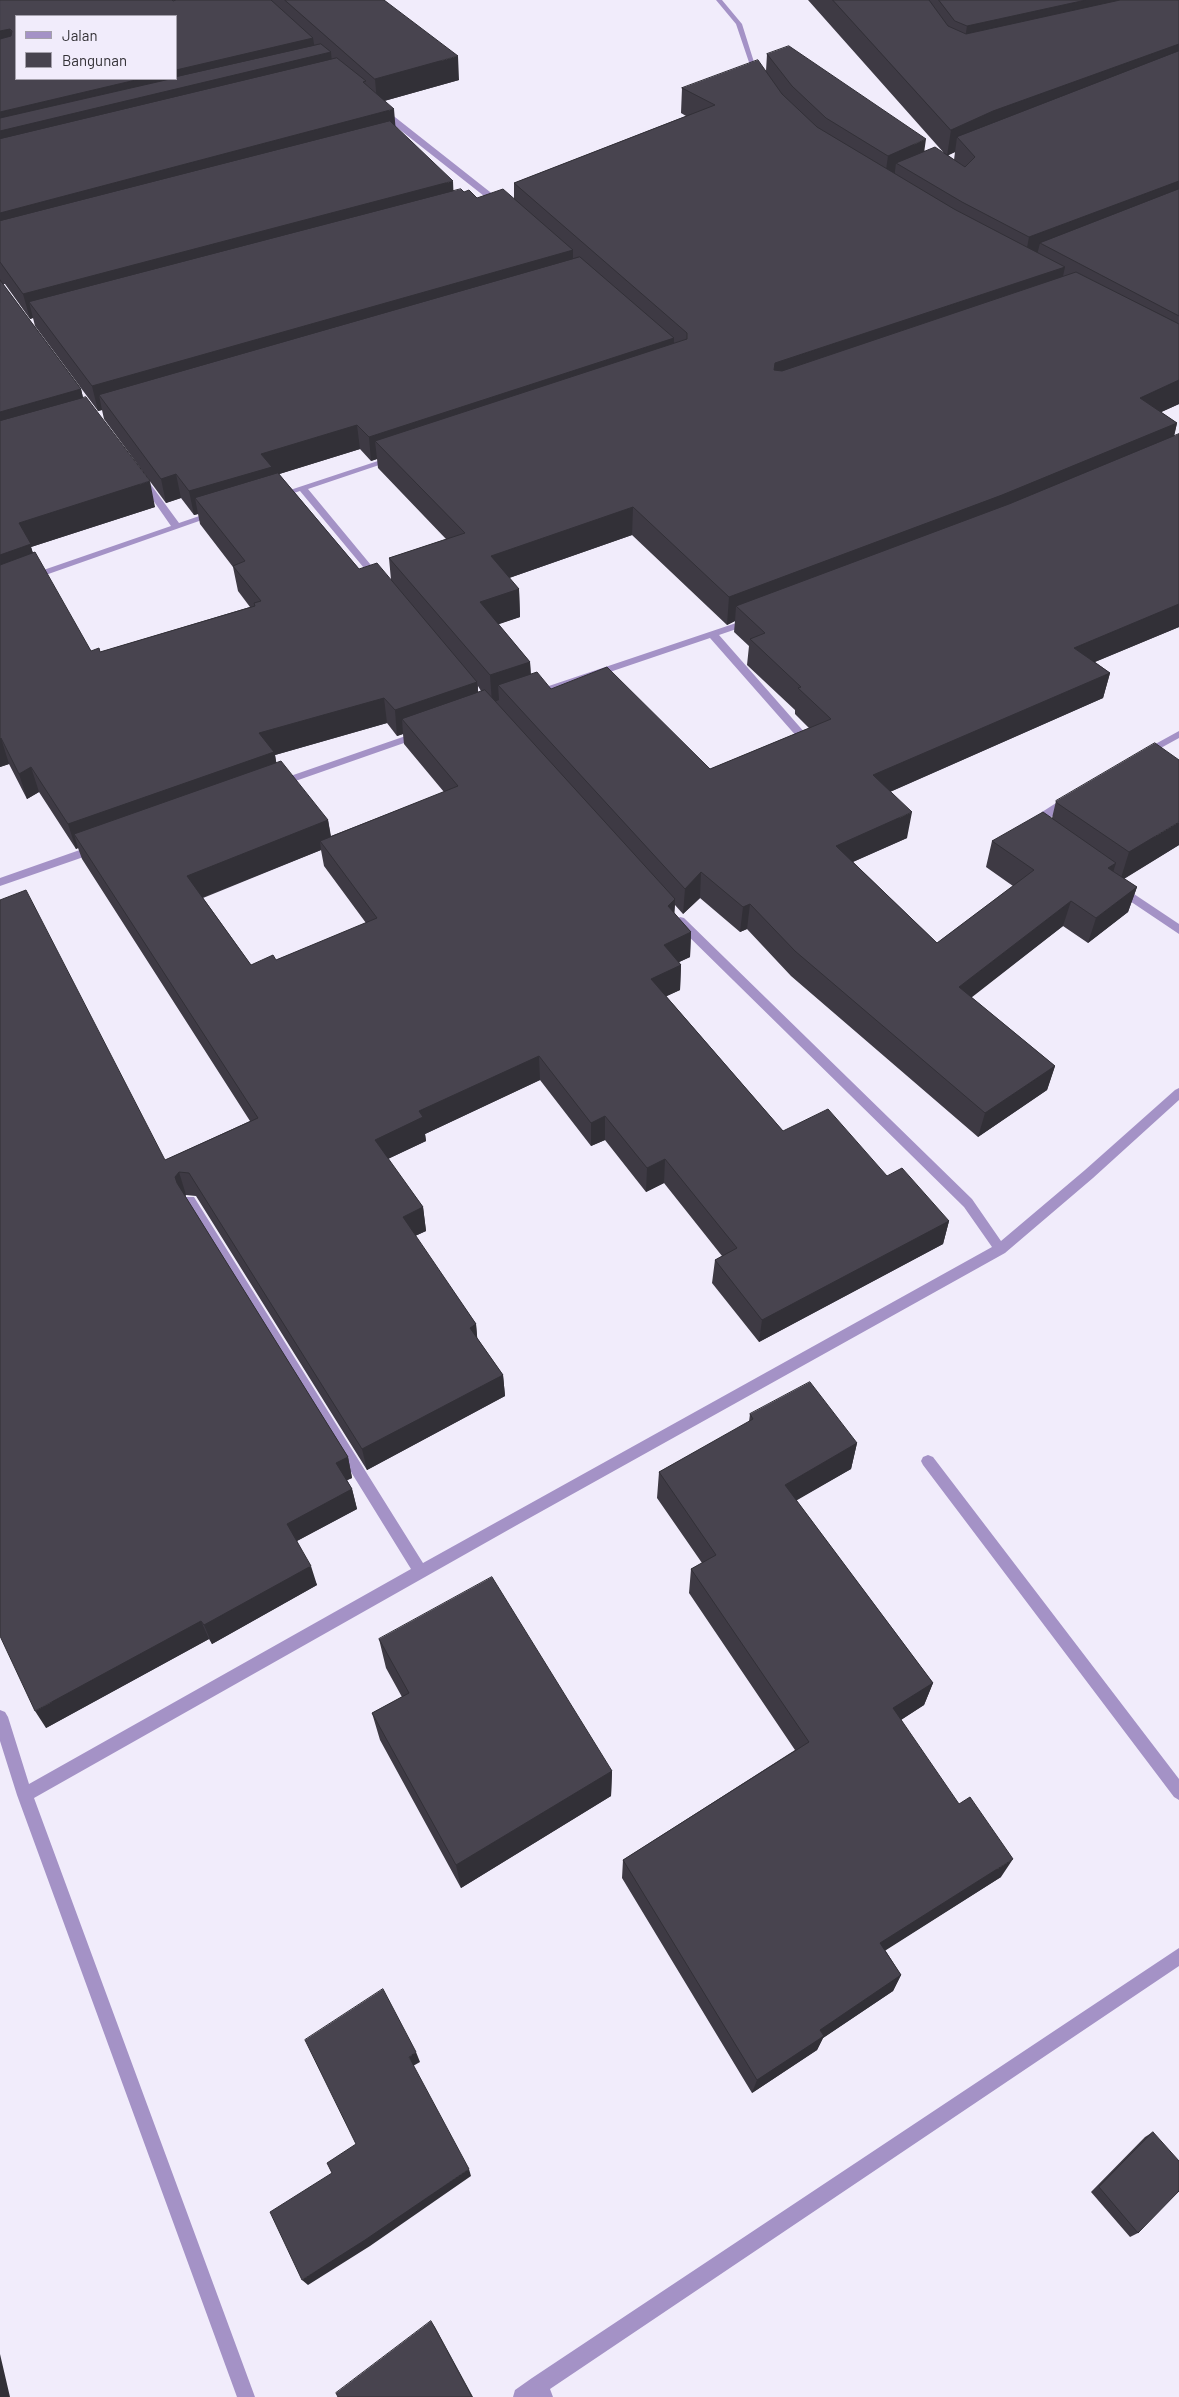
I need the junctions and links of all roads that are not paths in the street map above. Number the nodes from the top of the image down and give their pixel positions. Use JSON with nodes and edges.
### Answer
{"nodes":[{"id":1,"x":719,"y":0,"type":"edge"},
{"id":2,"x":762,"y":86,"type":"edge"},
{"id":3,"x":378,"y":108,"type":"edge"},
{"id":4,"x":412,"y":135,"type":"junction"},
{"id":5,"x":402,"y":138,"type":"edge"},
{"id":6,"x":495,"y":199,"type":"junction"},
{"id":7,"x":485,"y":202,"type":"edge"},
{"id":8,"x":509,"y":212,"type":"edge"},
{"id":9,"x":405,"y":455,"type":"edge"},
{"id":10,"x":136,"y":471,"type":"edge"},
{"id":11,"x":302,"y":488,"type":"junction"},
{"id":12,"x":266,"y":499,"type":"edge"},
{"id":13,"x":221,"y":512,"type":"edge"},
{"id":14,"x":176,"y":526,"type":"junction"},
{"id":15,"x":0,"y":588,"type":"edge"},
{"id":16,"x":386,"y":589,"type":"edge"},
{"id":17,"x":759,"y":617,"type":"edge"},
{"id":18,"x":713,"y":635,"type":"junction"},
{"id":19,"x":526,"y":697,"type":"edge"},
{"id":20,"x":432,"y":729,"type":"edge"},
{"id":21,"x":1179,"y":734,"type":"edge"},
{"id":22,"x":812,"y":747,"type":"edge"},
{"id":23,"x":1136,"y":757,"type":"edge"},
{"id":24,"x":273,"y":786,"type":"edge"},
{"id":25,"x":1078,"y":792,"type":"edge"},
{"id":26,"x":1043,"y":836,"type":"edge"},
{"id":27,"x":103,"y":845,"type":"edge"},
{"id":28,"x":1109,"y":881,"type":"edge"},
{"id":29,"x":0,"y":882,"type":"edge"},
{"id":30,"x":671,"y":912,"type":"edge"},
{"id":31,"x":1179,"y":930,"type":"edge"},
{"id":32,"x":1179,"y":1093,"type":"edge"},
{"id":33,"x":190,"y":1201,"type":"edge"},
{"id":34,"x":1000,"y":1249,"type":"junction"},
{"id":35,"x":928,"y":1461,"type":"dead end"},
{"id":36,"x":421,"y":1572,"type":"junction"},
{"id":37,"x":0,"y":1717,"type":"edge"},
{"id":38,"x":1179,"y":1792,"type":"edge"},
{"id":39,"x":25,"y":1795,"type":"junction"},
{"id":40,"x":1179,"y":1956,"type":"edge"},
{"id":41,"x":541,"y":2391,"type":"edge"},
{"id":42,"x":246,"y":2397,"type":"edge"},
{"id":43,"x":522,"y":2397,"type":"edge"}],
"edges":[{"from":1,"to":2,"type":"street"},
{"from":3,"to":4,"type":"street"},
{"from":4,"to":5,"type":"street"},
{"from":4,"to":6,"type":"street"},
{"from":6,"to":7,"type":"street"},
{"from":6,"to":8,"type":"street"},
{"from":9,"to":11,"type":"street"},
{"from":10,"to":14,"type":"street"},
{"from":11,"to":12,"type":"street"},
{"from":11,"to":16,"type":"street"},
{"from":13,"to":14,"type":"street"},
{"from":14,"to":15,"type":"street"},
{"from":17,"to":18,"type":"street"},
{"from":18,"to":19,"type":"street"},
{"from":18,"to":22,"type":"street"},
{"from":20,"to":24,"type":"street"},
{"from":21,"to":23,"type":"street"},
{"from":25,"to":26,"type":"street"},
{"from":27,"to":29,"type":"street"},
{"from":28,"to":31,"type":"street"},
{"from":30,"to":34,"type":"street"},
{"from":32,"to":34,"type":"street"},
{"from":33,"to":36,"type":"street"},
{"from":34,"to":36,"type":"street"},
{"from":35,"to":38,"type":"street"},
{"from":36,"to":39,"type":"street"},
{"from":37,"to":39,"type":"street"},
{"from":39,"to":42,"type":"street"},
{"from":40,"to":41,"type":"street"},
{"from":41,"to":43,"type":"street"}]}
